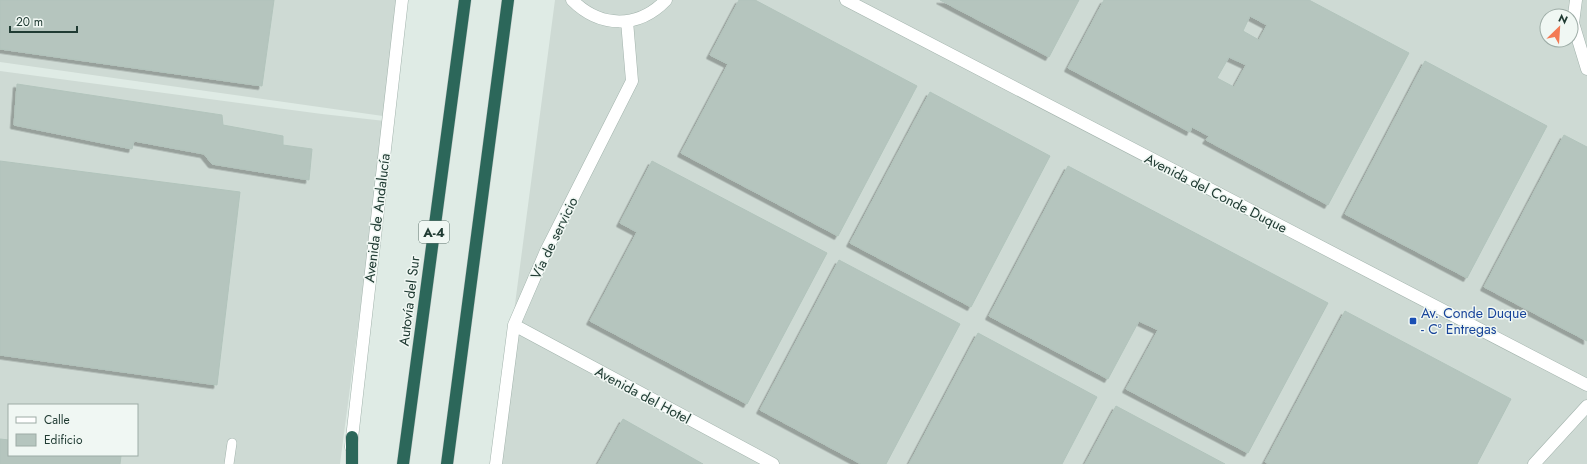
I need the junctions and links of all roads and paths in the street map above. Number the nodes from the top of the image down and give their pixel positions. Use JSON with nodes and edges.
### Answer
{"nodes":[{"id":1,"x":402,"y":0,"type":"edge"},
{"id":2,"x":464,"y":0,"type":"edge"},
{"id":3,"x":508,"y":0,"type":"edge"},
{"id":4,"x":572,"y":0,"type":"edge"},
{"id":5,"x":666,"y":0,"type":"edge"},
{"id":6,"x":846,"y":0,"type":"edge"},
{"id":7,"x":1576,"y":0,"type":"edge"},
{"id":8,"x":627,"y":21,"type":"junction"},
{"id":9,"x":1587,"y":69,"type":"edge"},
{"id":10,"x":514,"y":325,"type":"junction"},
{"id":11,"x":1587,"y":385,"type":"edge"},
{"id":12,"x":1587,"y":406,"type":"edge"},
{"id":13,"x":352,"y":436,"type":"joint"},
{"id":14,"x":232,"y":443,"type":"dead end"},
{"id":15,"x":229,"y":464,"type":"edge"},
{"id":16,"x":351,"y":464,"type":"edge"},
{"id":17,"x":403,"y":464,"type":"edge"},
{"id":18,"x":447,"y":464,"type":"edge"},
{"id":19,"x":496,"y":464,"type":"edge"},
{"id":20,"x":773,"y":464,"type":"edge"},
{"id":21,"x":1534,"y":464,"type":"edge"}],
"edges":[{"from":1,"to":13,"type":"street","name":"Avenida de Andalucía"},
{"from":2,"to":17,"type":"highway","name":"Autovía del Sur","number":"A-4"},
{"from":3,"to":18,"type":"highway"},
{"from":4,"to":8,"type":"street"},
{"from":5,"to":8,"type":"street"},
{"from":6,"to":11,"type":"street","name":"Avenida del Conde Duque"},
{"from":7,"to":9,"type":"street"},
{"from":8,"to":10,"type":"street","name":"Vía de servicio"},
{"from":10,"to":19,"type":"street","name":"Vía de servicio"},
{"from":10,"to":20,"type":"street","name":"Avenida del Hotel"},
{"from":12,"to":21,"type":"street"},
{"from":13,"to":16,"type":"highway"},
{"from":14,"to":15,"type":"lane"}]}
